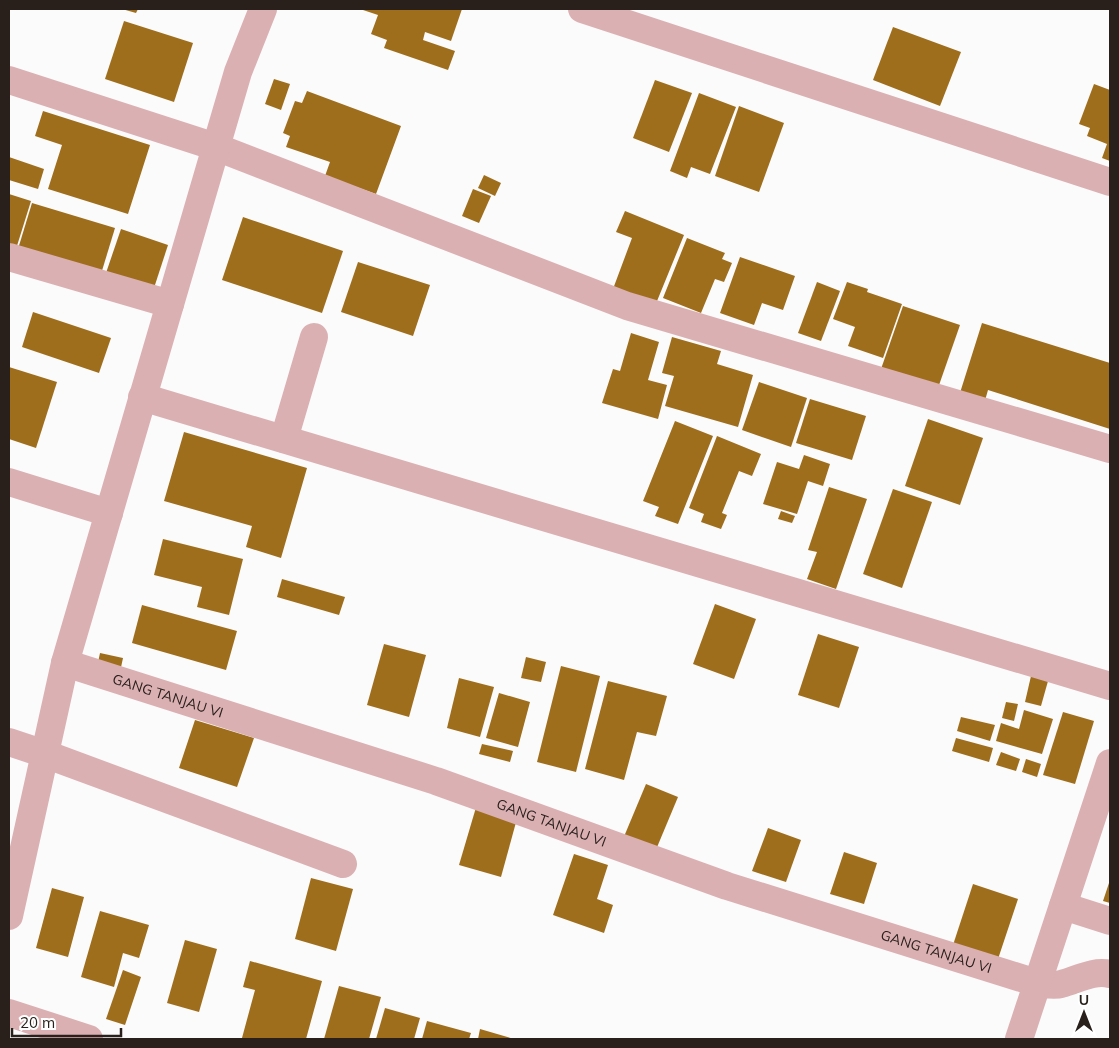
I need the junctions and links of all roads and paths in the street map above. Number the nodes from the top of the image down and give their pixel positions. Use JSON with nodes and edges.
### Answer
{"nodes":[{"id":1,"x":263,"y":9,"type":"edge"},
{"id":2,"x":582,"y":9,"type":"edge"},
{"id":3,"x":9,"y":80,"type":"edge"},
{"id":4,"x":216,"y":147,"type":"junction"},
{"id":5,"x":1110,"y":182,"type":"edge"},
{"id":6,"x":9,"y":257,"type":"edge"},
{"id":7,"x":170,"y":304,"type":"junction"},
{"id":8,"x":314,"y":337,"type":"dead end"},
{"id":9,"x":142,"y":398,"type":"junction"},
{"id":10,"x":284,"y":440,"type":"junction"},
{"id":11,"x":1110,"y":449,"type":"edge"},
{"id":12,"x":9,"y":482,"type":"edge"},
{"id":13,"x":109,"y":513,"type":"junction"},
{"id":14,"x":65,"y":663,"type":"junction"},
{"id":15,"x":1110,"y":686,"type":"edge"},
{"id":16,"x":9,"y":742,"type":"edge"},
{"id":17,"x":45,"y":754,"type":"junction"},
{"id":18,"x":1110,"y":763,"type":"edge"},
{"id":19,"x":343,"y":864,"type":"dead end"},
{"id":20,"x":1063,"y":906,"type":"junction"},
{"id":21,"x":9,"y":916,"type":"edge"},
{"id":22,"x":1110,"y":921,"type":"edge"},
{"id":23,"x":1110,"y":974,"type":"edge"},
{"id":24,"x":1037,"y":983,"type":"junction"},
{"id":25,"x":9,"y":1013,"type":"edge"},
{"id":26,"x":61,"y":1035,"type":"edge"},
{"id":27,"x":89,"y":1039,"type":"edge"},
{"id":28,"x":1019,"y":1039,"type":"edge"}],
"edges":[{"from":1,"to":4,"type":"street"},
{"from":2,"to":5,"type":"street"},
{"from":3,"to":4,"type":"street"},
{"from":4,"to":7,"type":"street"},
{"from":4,"to":11,"type":"street"},
{"from":6,"to":7,"type":"street"},
{"from":7,"to":9,"type":"street"},
{"from":8,"to":10,"type":"street"},
{"from":9,"to":10,"type":"street"},
{"from":9,"to":13,"type":"street"},
{"from":10,"to":15,"type":"street"},
{"from":12,"to":13,"type":"street"},
{"from":13,"to":14,"type":"street"},
{"from":14,"to":17,"type":"street"},
{"from":14,"to":24,"type":"street","name":"GANG TANJAU VI"},
{"from":16,"to":17,"type":"street"},
{"from":17,"to":19,"type":"street"},
{"from":17,"to":21,"type":"street"},
{"from":18,"to":20,"type":"street"},
{"from":20,"to":22,"type":"street"},
{"from":20,"to":24,"type":"street"},
{"from":23,"to":24,"type":"street","name":"GANG TANJAU VI"},
{"from":24,"to":28,"type":"street"},
{"from":25,"to":26,"type":"street"},
{"from":26,"to":27,"type":"street"}]}
